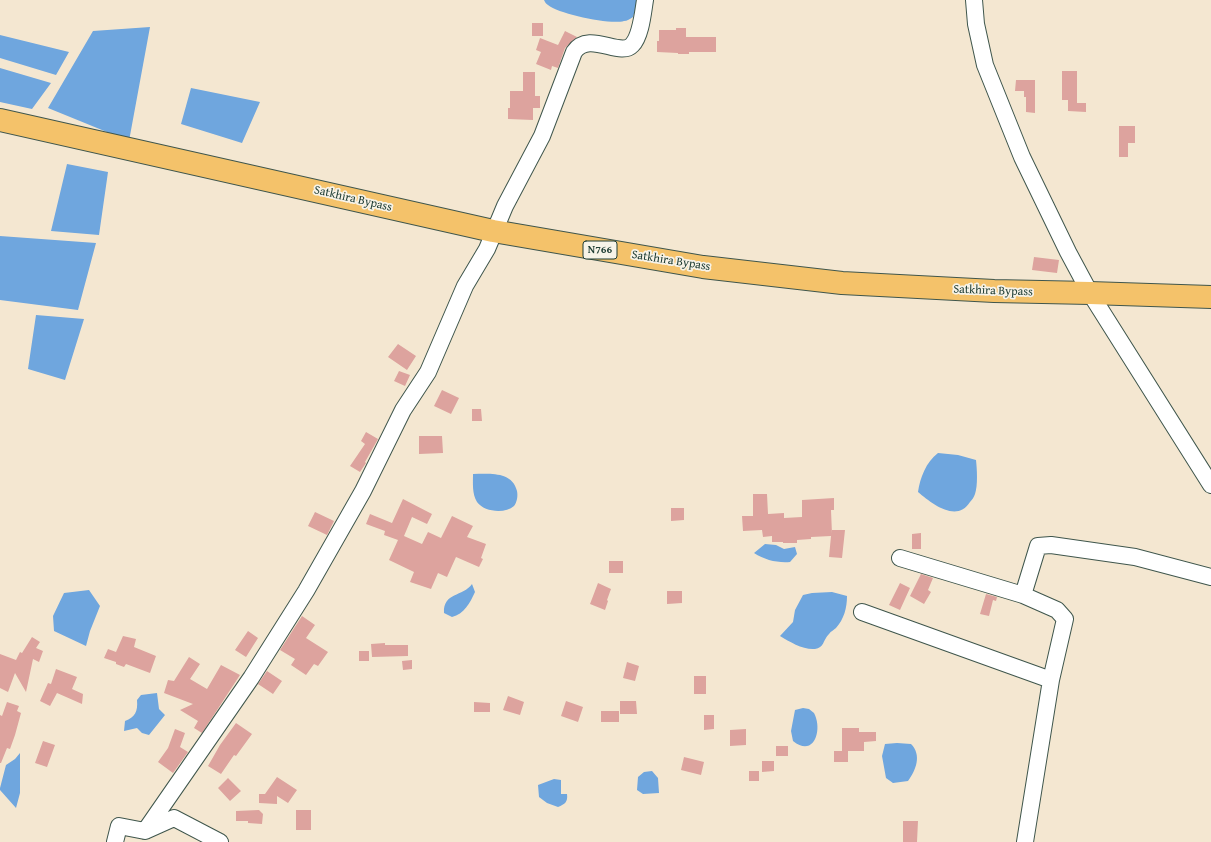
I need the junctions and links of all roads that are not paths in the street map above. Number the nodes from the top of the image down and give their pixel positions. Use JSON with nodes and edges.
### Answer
{"nodes":[{"id":1,"x":645,"y":0,"type":"edge"},
{"id":2,"x":974,"y":0,"type":"edge"},
{"id":3,"x":0,"y":120,"type":"edge"},
{"id":4,"x":493,"y":230,"type":"junction"},
{"id":5,"x":1090,"y":293,"type":"junction"},
{"id":6,"x":1211,"y":297,"type":"edge"},
{"id":7,"x":1211,"y":485,"type":"edge"},
{"id":8,"x":900,"y":558,"type":"dead end"},
{"id":9,"x":1211,"y":577,"type":"edge"},
{"id":10,"x":1023,"y":595,"type":"junction"},
{"id":11,"x":862,"y":612,"type":"dead end"},
{"id":12,"x":1051,"y":680,"type":"junction"},
{"id":13,"x":146,"y":831,"type":"junction"},
{"id":14,"x":115,"y":842,"type":"edge"},
{"id":15,"x":220,"y":842,"type":"edge"},
{"id":16,"x":1025,"y":842,"type":"edge"}],
"edges":[{"from":1,"to":4,"type":"street"},
{"from":2,"to":5,"type":"street"},
{"from":3,"to":4,"type":"highway","name":"Satkhira Bypass","number":"N766"},
{"from":4,"to":5,"type":"highway","name":"Satkhira Bypass","number":"N766"},
{"from":4,"to":13,"type":"street"},
{"from":5,"to":6,"type":"highway","name":"Satkhira Bypass","number":"N766"},
{"from":5,"to":7,"type":"street"},
{"from":8,"to":10,"type":"street"},
{"from":9,"to":10,"type":"street"},
{"from":10,"to":12,"type":"street"},
{"from":11,"to":12,"type":"street"},
{"from":12,"to":16,"type":"street"},
{"from":13,"to":14,"type":"street"},
{"from":13,"to":15,"type":"street"}]}
